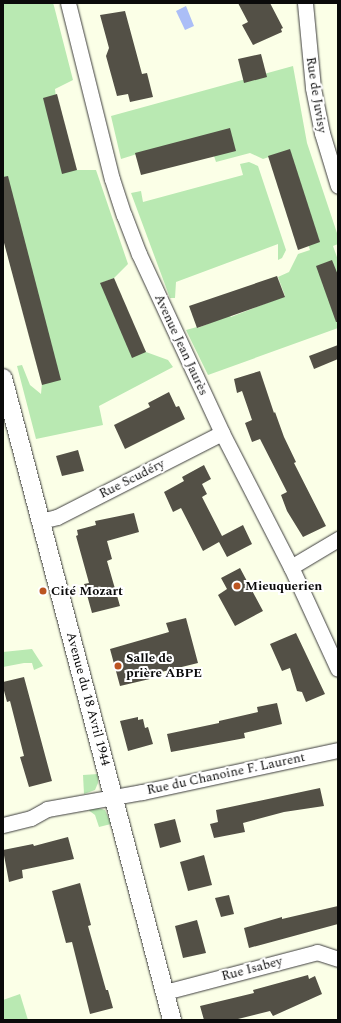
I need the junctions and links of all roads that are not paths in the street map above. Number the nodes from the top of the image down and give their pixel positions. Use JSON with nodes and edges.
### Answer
{"nodes":[{"id":1,"x":68,"y":3,"type":"edge"},
{"id":2,"x":306,"y":3,"type":"edge"},
{"id":3,"x":338,"y":186,"type":"edge"},
{"id":4,"x":3,"y":378,"type":"edge"},
{"id":5,"x":222,"y":433,"type":"junction"},
{"id":6,"x":41,"y":521,"type":"junction"},
{"id":7,"x":338,"y":538,"type":"edge"},
{"id":8,"x":291,"y":567,"type":"junction"},
{"id":9,"x":338,"y":669,"type":"edge"},
{"id":10,"x":338,"y":750,"type":"edge"},
{"id":11,"x":113,"y":797,"type":"junction"},
{"id":12,"x":3,"y":825,"type":"edge"},
{"id":13,"x":338,"y":960,"type":"edge"},
{"id":14,"x":165,"y":992,"type":"junction"},
{"id":15,"x":172,"y":1020,"type":"edge"}],
"edges":[{"from":1,"to":5,"type":"street","name":"Avenue Jean Jaurès"},
{"from":2,"to":3,"type":"street","name":"Rue de Juvisy"},
{"from":4,"to":6,"type":"street","name":"Avenue du 18 Avril 1944"},
{"from":5,"to":6,"type":"street","name":"Rue Scudéry"},
{"from":5,"to":8,"type":"street","name":"Avenue Jean Jaurès"},
{"from":6,"to":11,"type":"street","name":"Avenue du 18 Avril 1944"},
{"from":7,"to":8,"type":"street"},
{"from":8,"to":9,"type":"street","name":"Avenue Jean Jaurès"},
{"from":10,"to":11,"type":"street","name":"Rue du Chanoine F. Laurent"},
{"from":11,"to":12,"type":"street","name":"Rue du Chanoine F. Laurent"},
{"from":11,"to":14,"type":"street","name":"Avenue du 18 Avril 1944"},
{"from":13,"to":14,"type":"street","name":"Rue Isabey"},
{"from":14,"to":15,"type":"street","name":"Avenue du 18 Avril 1944"}]}
